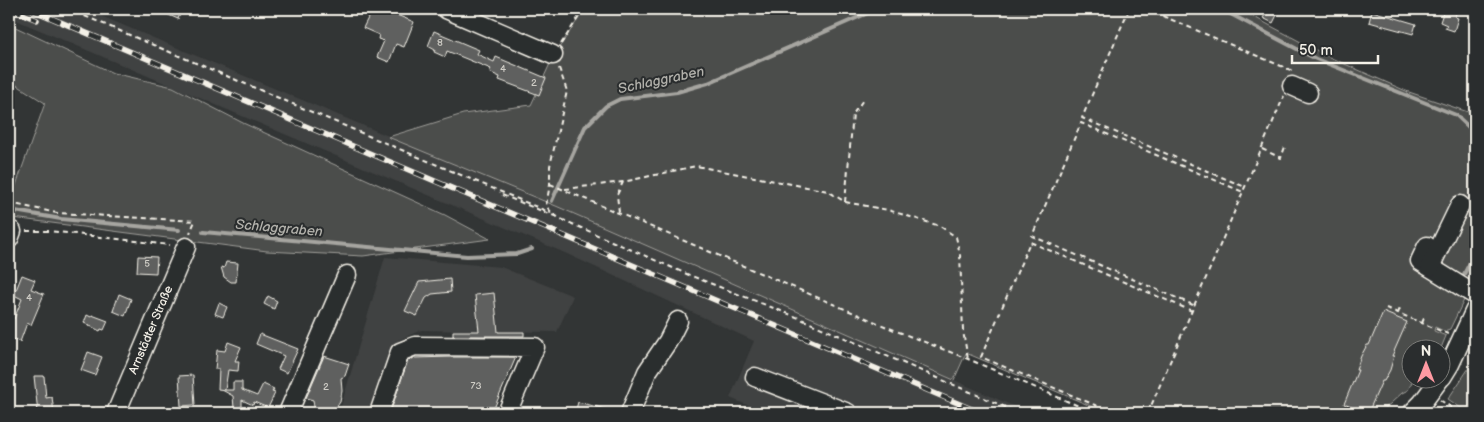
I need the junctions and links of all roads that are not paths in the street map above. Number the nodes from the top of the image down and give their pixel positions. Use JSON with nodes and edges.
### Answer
{"nodes":[{"id":1,"x":446,"y":9,"type":"edge"},
{"id":2,"x":553,"y":55,"type":"road end"},
{"id":3,"x":1460,"y":205,"type":"dead end"},
{"id":4,"x":1427,"y":246,"type":"dead end"},
{"id":5,"x":186,"y":247,"type":"road end"},
{"id":6,"x":1430,"y":267,"type":"junction"},
{"id":7,"x":347,"y":276,"type":"dead end"},
{"id":8,"x":1475,"y":295,"type":"edge"},
{"id":9,"x":1475,"y":310,"type":"edge"},
{"id":10,"x":678,"y":321,"type":"dead end"},
{"id":11,"x":1452,"y":360,"type":"edge"},
{"id":12,"x":755,"y":378,"type":"dead end"},
{"id":13,"x":1431,"y":390,"type":"edge"},
{"id":14,"x":823,"y":409,"type":"edge"},
{"id":15,"x":116,"y":413,"type":"edge"},
{"id":16,"x":288,"y":413,"type":"edge"},
{"id":17,"x":379,"y":413,"type":"edge"},
{"id":18,"x":507,"y":413,"type":"edge"},
{"id":19,"x":630,"y":413,"type":"edge"},
{"id":20,"x":848,"y":413,"type":"edge"},
{"id":21,"x":1412,"y":413,"type":"edge"}],
"edges":[{"from":1,"to":2,"type":"street"},
{"from":3,"to":6,"type":"street"},
{"from":4,"to":6,"type":"street"},
{"from":5,"to":15,"type":"street","name":"Arnstädter Straße"},
{"from":6,"to":8,"type":"street"},
{"from":7,"to":16,"type":"street"},
{"from":9,"to":11,"type":"street"},
{"from":10,"to":19,"type":"street"},
{"from":12,"to":14,"type":"street"},
{"from":13,"to":21,"type":"street"},
{"from":14,"to":20,"type":"street"},
{"from":17,"to":18,"type":"street"}]}
